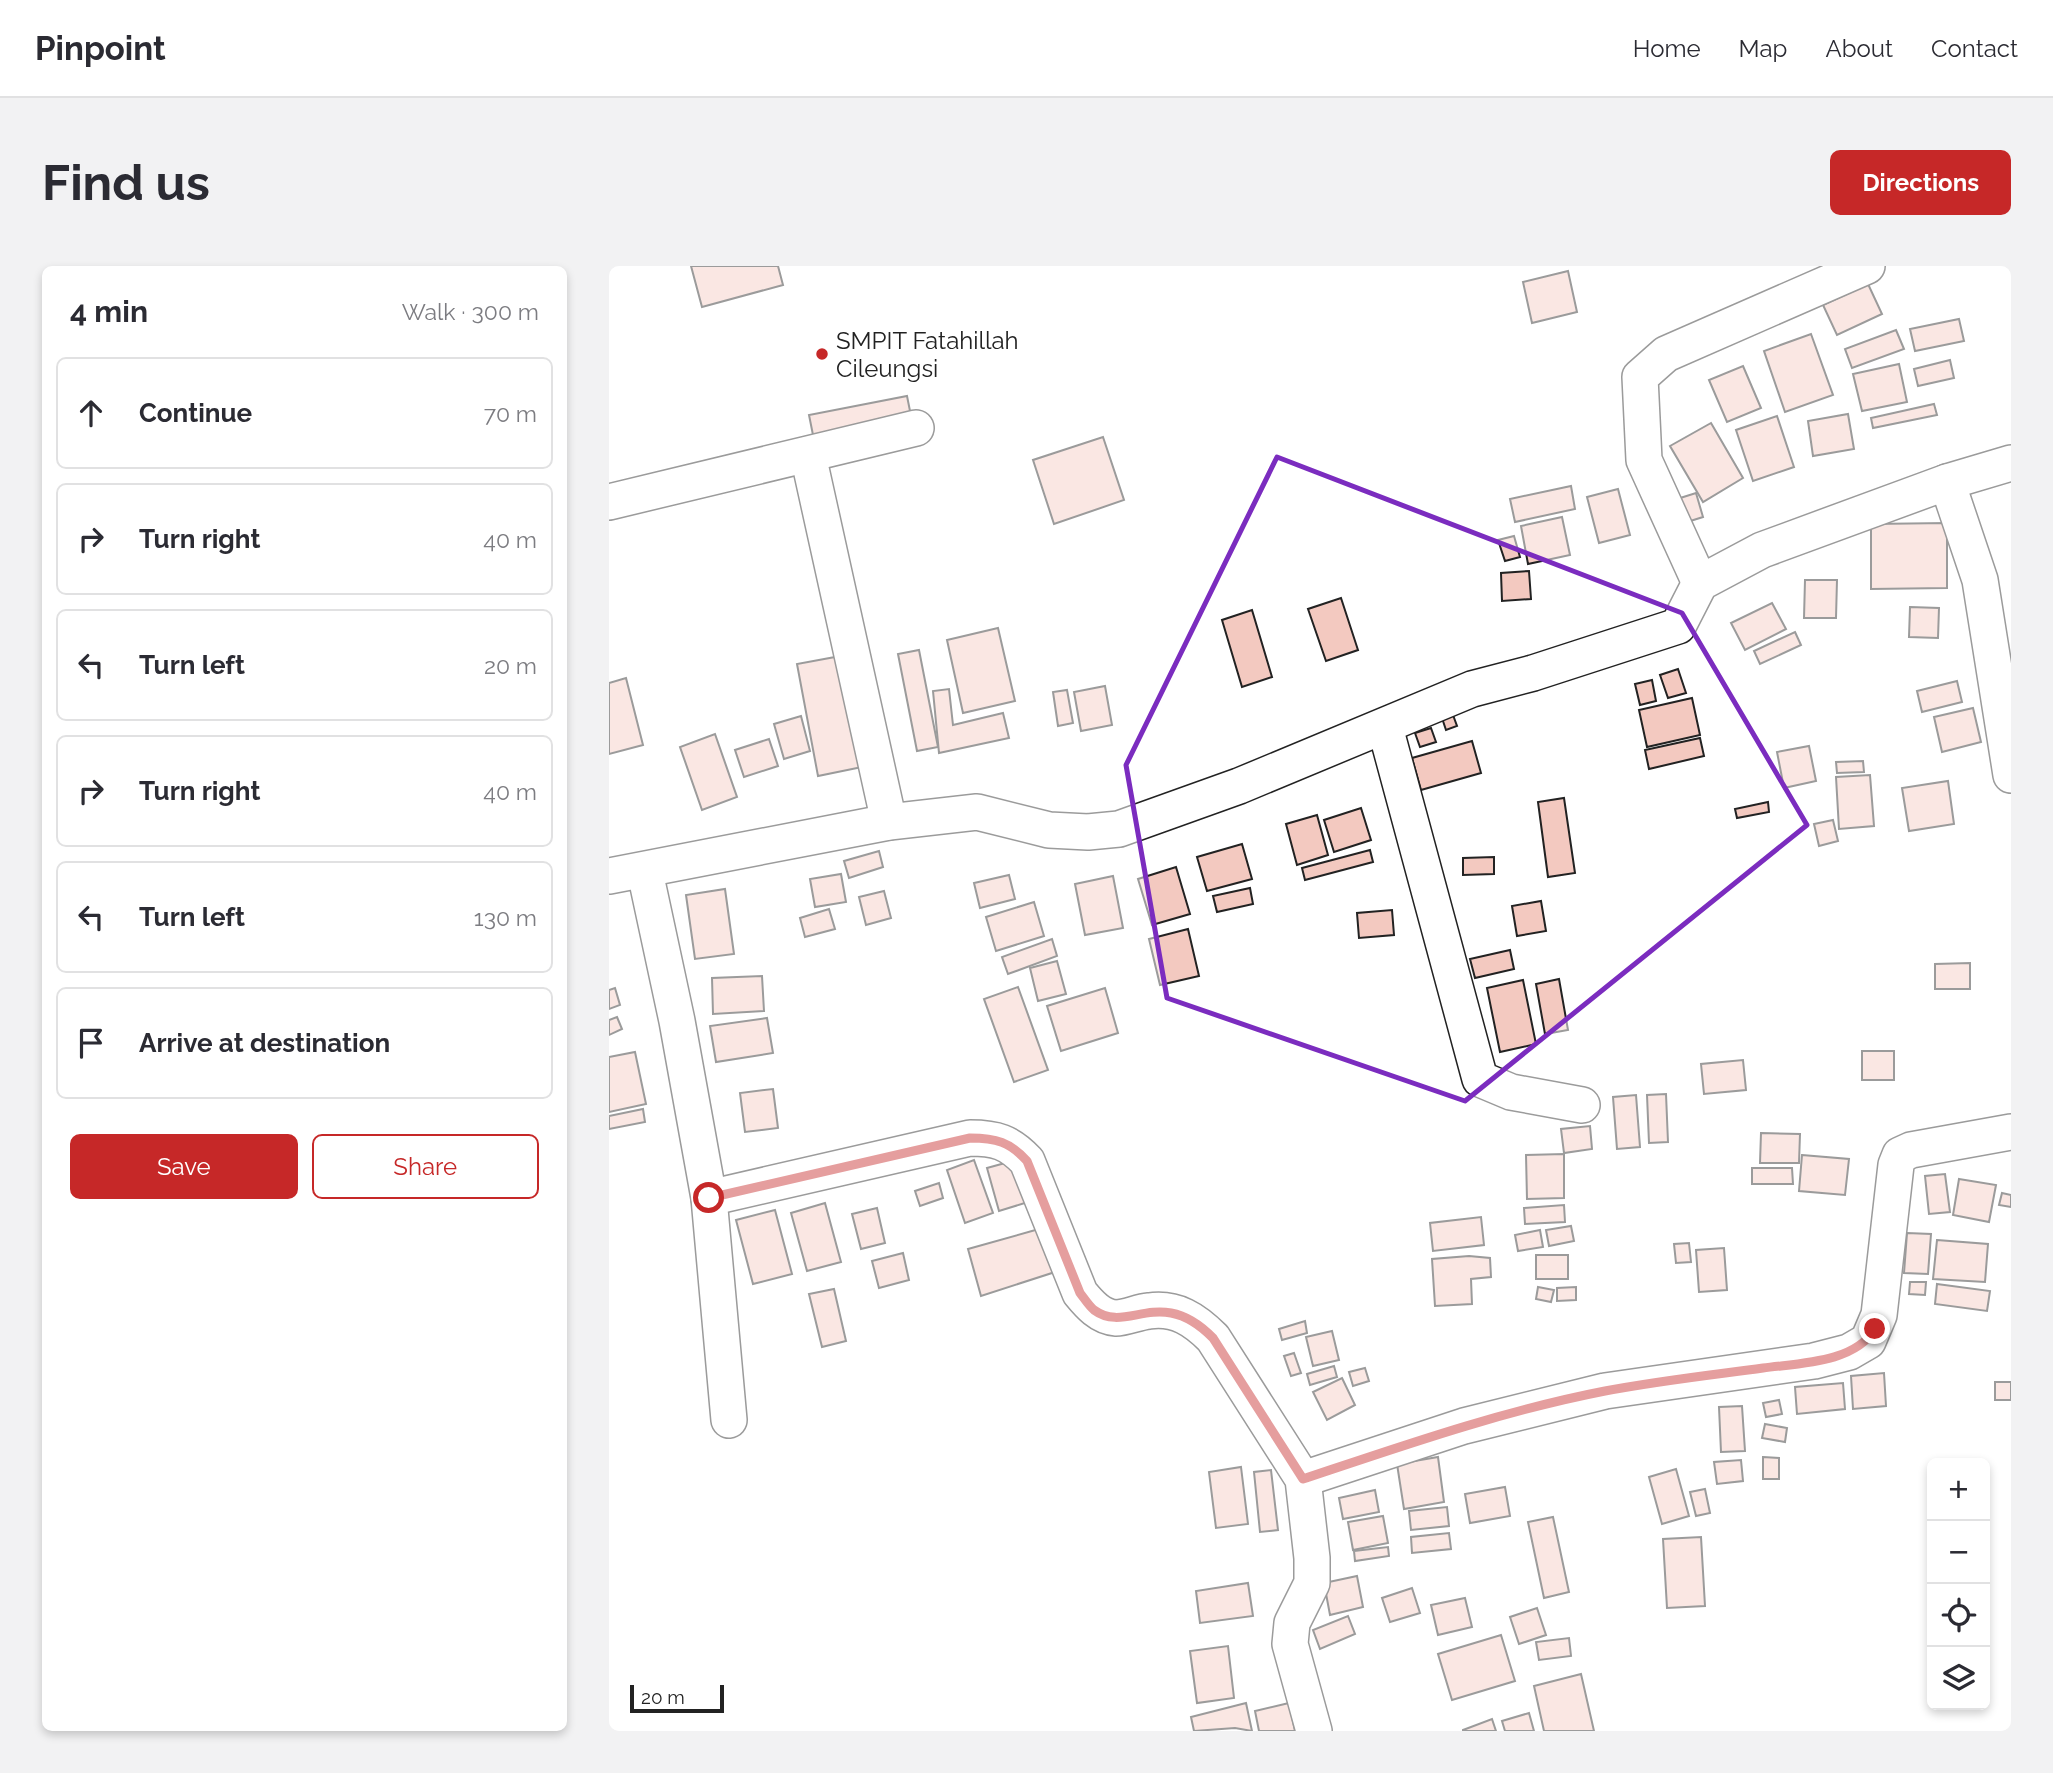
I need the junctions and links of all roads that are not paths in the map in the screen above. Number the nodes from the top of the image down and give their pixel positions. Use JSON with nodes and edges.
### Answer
{"nodes":[{"id":1,"x":1867,"y":266,"type":"edge"},
{"id":2,"x":916,"y":428,"type":"dead end"},
{"id":3,"x":808,"y":455,"type":"junction"},
{"id":4,"x":2011,"y":463,"type":"edge"},
{"id":5,"x":1947,"y":482,"type":"junction"},
{"id":6,"x":609,"y":502,"type":"edge"},
{"id":7,"x":1700,"y":583,"type":"junction"},
{"id":8,"x":1385,"y":727,"type":"junction"},
{"id":9,"x":2011,"y":775,"type":"edge"},
{"id":10,"x":889,"y":822,"type":"junction"},
{"id":11,"x":645,"y":872,"type":"junction"},
{"id":12,"x":609,"y":876,"type":"edge"},
{"id":13,"x":1582,"y":1105,"type":"dead end"},
{"id":14,"x":2011,"y":1132,"type":"edge"},
{"id":15,"x":709,"y":1198,"type":"junction"},
{"id":16,"x":729,"y":1420,"type":"dead end"},
{"id":17,"x":1303,"y":1479,"type":"junction"},
{"id":18,"x":1314,"y":1731,"type":"edge"}],
"edges":[{"from":1,"to":7,"type":"street"},
{"from":2,"to":3,"type":"street"},
{"from":3,"to":6,"type":"street"},
{"from":3,"to":10,"type":"street"},
{"from":4,"to":5,"type":"street"},
{"from":5,"to":7,"type":"street"},
{"from":5,"to":9,"type":"street"},
{"from":7,"to":8,"type":"street"},
{"from":8,"to":10,"type":"street"},
{"from":8,"to":13,"type":"street"},
{"from":10,"to":11,"type":"street"},
{"from":11,"to":12,"type":"street"},
{"from":11,"to":15,"type":"street"},
{"from":14,"to":17,"type":"street"},
{"from":15,"to":16,"type":"street"},
{"from":15,"to":17,"type":"street"},
{"from":17,"to":18,"type":"street"}]}
